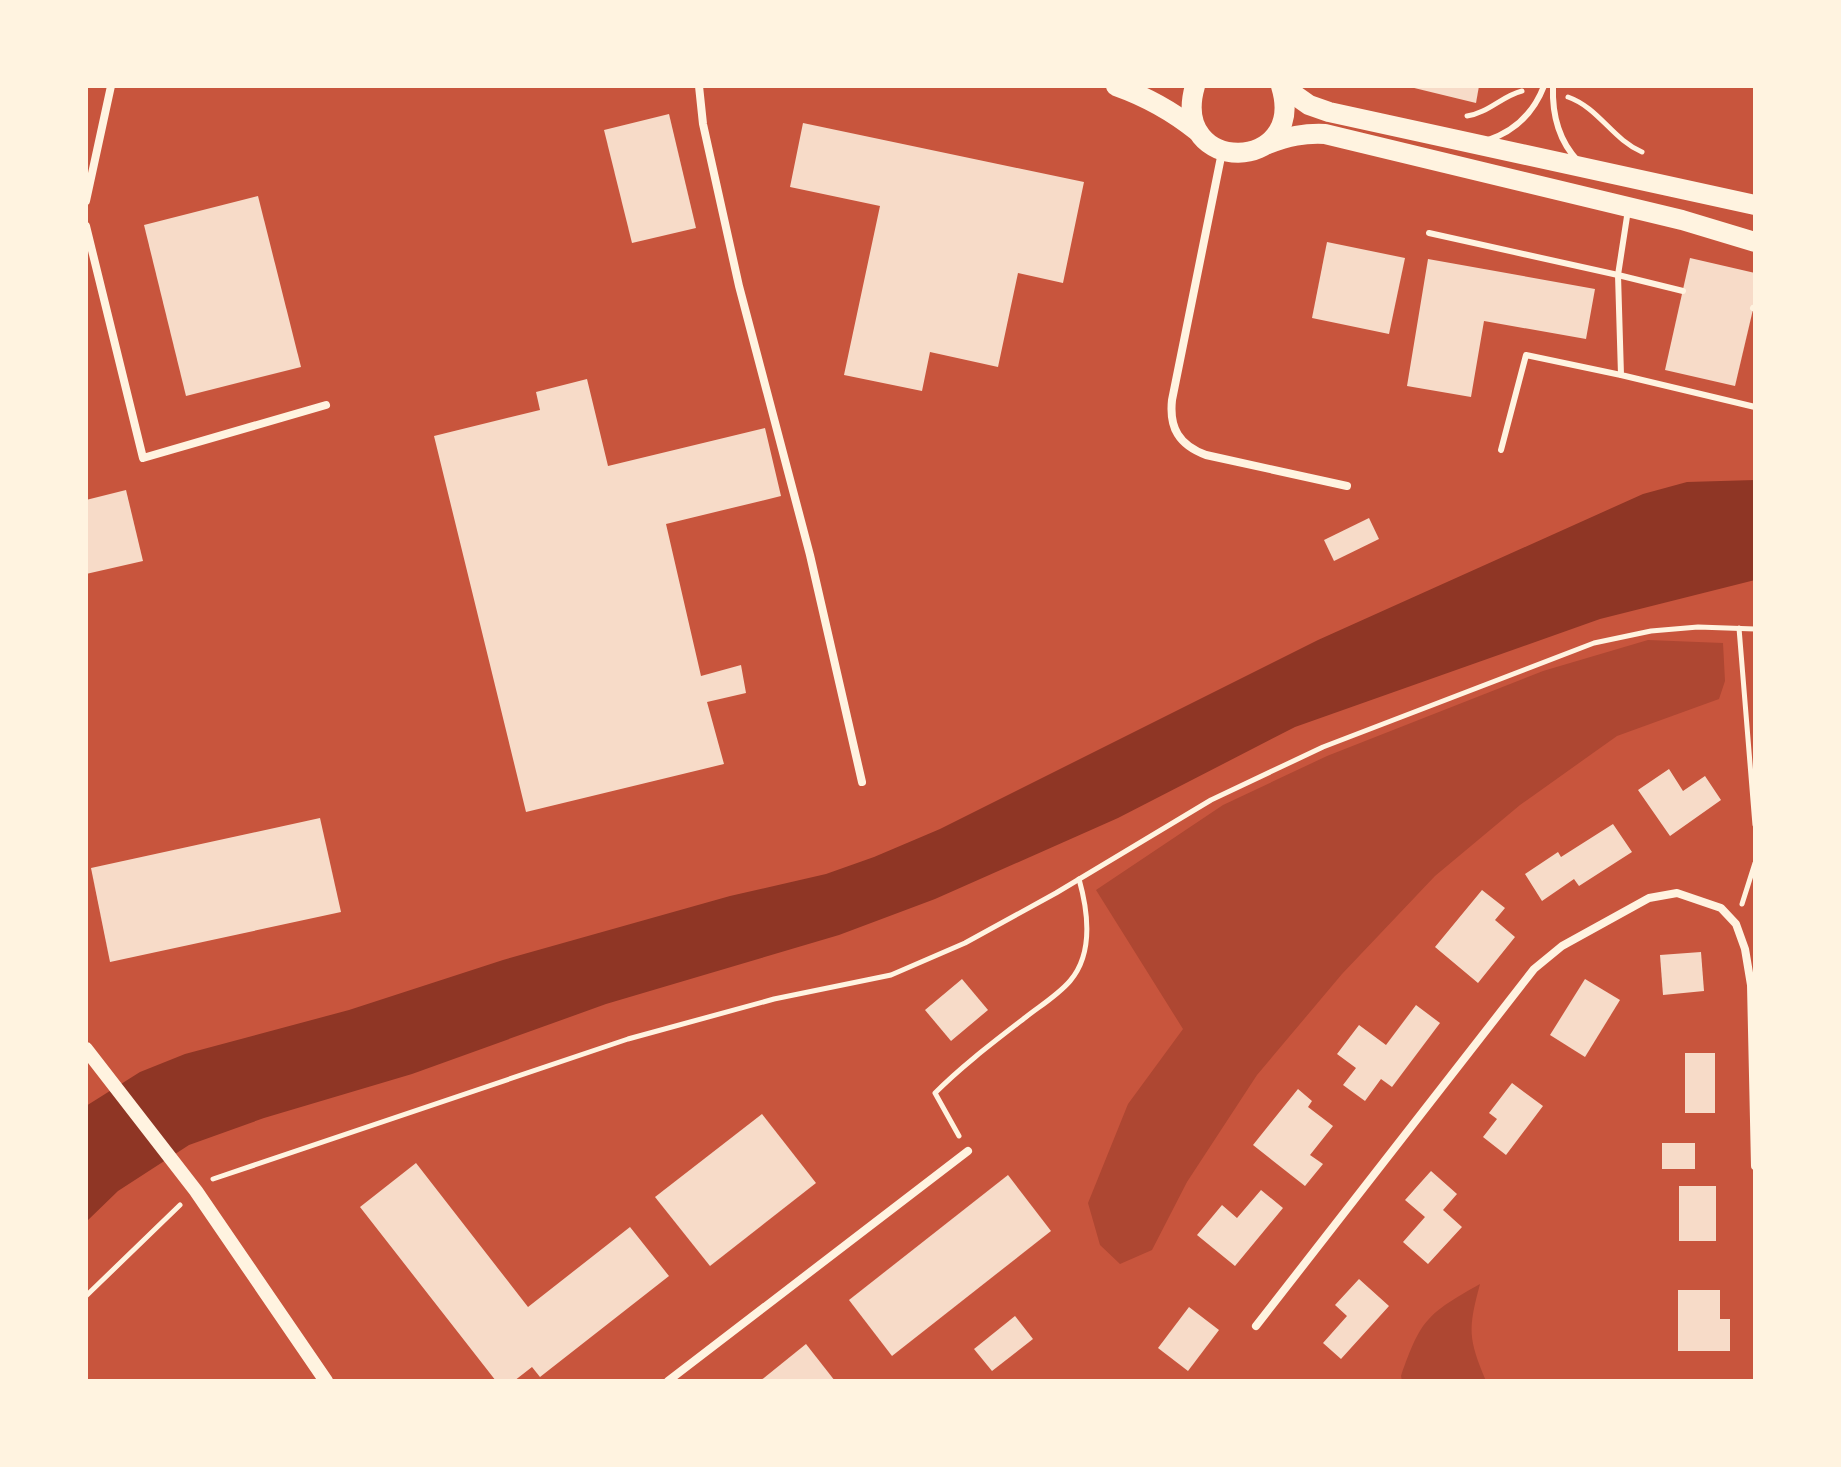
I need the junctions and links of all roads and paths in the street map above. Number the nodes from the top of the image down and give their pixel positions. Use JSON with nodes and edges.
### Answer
{"nodes":[{"id":1,"x":111,"y":86,"type":"edge"},
{"id":2,"x":699,"y":86,"type":"edge"},
{"id":3,"x":1116,"y":86,"type":"edge"},
{"id":4,"x":1195,"y":86,"type":"edge"},
{"id":5,"x":1282,"y":86,"type":"edge"},
{"id":6,"x":1544,"y":86,"type":"edge"},
{"id":7,"x":1553,"y":86,"type":"edge"},
{"id":8,"x":1197,"y":131,"type":"junction"},
{"id":9,"x":1268,"y":144,"type":"junction"},
{"id":10,"x":1474,"y":144,"type":"junction"},
{"id":11,"x":1222,"y":151,"type":"junction"},
{"id":12,"x":1586,"y":169,"type":"junction"},
{"id":13,"x":86,"y":201,"type":"edge"},
{"id":14,"x":1755,"y":205,"type":"edge"},
{"id":15,"x":1629,"y":207,"type":"junction"},
{"id":16,"x":86,"y":226,"type":"edge"},
{"id":17,"x":1429,"y":233,"type":"dead end"},
{"id":18,"x":1755,"y":242,"type":"edge"},
{"id":19,"x":1618,"y":275,"type":"junction"},
{"id":20,"x":1683,"y":291,"type":"dead end"},
{"id":21,"x":1621,"y":375,"type":"junction"},
{"id":22,"x":326,"y":405,"type":"dead end"},
{"id":23,"x":1755,"y":407,"type":"edge"},
{"id":24,"x":1501,"y":450,"type":"dead end"},
{"id":25,"x":1347,"y":486,"type":"dead end"},
{"id":26,"x":1739,"y":628,"type":"junction"},
{"id":27,"x":1755,"y":629,"type":"edge"},
{"id":28,"x":862,"y":782,"type":"dead end"},
{"id":29,"x":1755,"y":825,"type":"edge"},
{"id":30,"x":1755,"y":863,"type":"edge"},
{"id":31,"x":1079,"y":879,"type":"junction"},
{"id":32,"x":1736,"y":924,"type":"junction"},
{"id":33,"x":86,"y":1049,"type":"edge"},
{"id":34,"x":968,"y":1151,"type":"joint"},
{"id":35,"x":1755,"y":1166,"type":"edge"},
{"id":36,"x":196,"y":1191,"type":"junction"},
{"id":37,"x":86,"y":1296,"type":"edge"},
{"id":38,"x":1256,"y":1326,"type":"dead end"},
{"id":39,"x":326,"y":1381,"type":"edge"},
{"id":40,"x":668,"y":1381,"type":"edge"}],
"edges":[{"from":1,"to":13,"type":"street"},
{"from":2,"to":28,"type":"street"},
{"from":3,"to":8,"type":"main road"},
{"from":4,"to":8,"type":"main road"},
{"from":5,"to":9,"type":"main road"},
{"from":5,"to":10,"type":"main road"},
{"from":6,"to":10,"type":"lane"},
{"from":7,"to":12,"type":"lane"},
{"from":8,"to":11,"type":"main road"},
{"from":9,"to":11,"type":"main road"},
{"from":9,"to":15,"type":"main road"},
{"from":10,"to":12,"type":"main road"},
{"from":11,"to":25,"type":"street"},
{"from":12,"to":14,"type":"main road"},
{"from":15,"to":18,"type":"main road"},
{"from":15,"to":19,"type":"lane"},
{"from":16,"to":22,"type":"street"},
{"from":17,"to":19,"type":"lane"},
{"from":19,"to":20,"type":"lane"},
{"from":19,"to":21,"type":"lane"},
{"from":21,"to":23,"type":"lane"},
{"from":21,"to":24,"type":"lane"},
{"from":26,"to":27,"type":"path"},
{"from":26,"to":29,"type":"path"},
{"from":26,"to":31,"type":"path"},
{"from":30,"to":32,"type":"path"},
{"from":31,"to":34,"type":"path"},
{"from":31,"to":36,"type":"path"},
{"from":32,"to":35,"type":"street"},
{"from":32,"to":38,"type":"street"},
{"from":33,"to":36,"type":"street"},
{"from":34,"to":40,"type":"street"},
{"from":36,"to":37,"type":"path"},
{"from":36,"to":39,"type":"street"}]}
